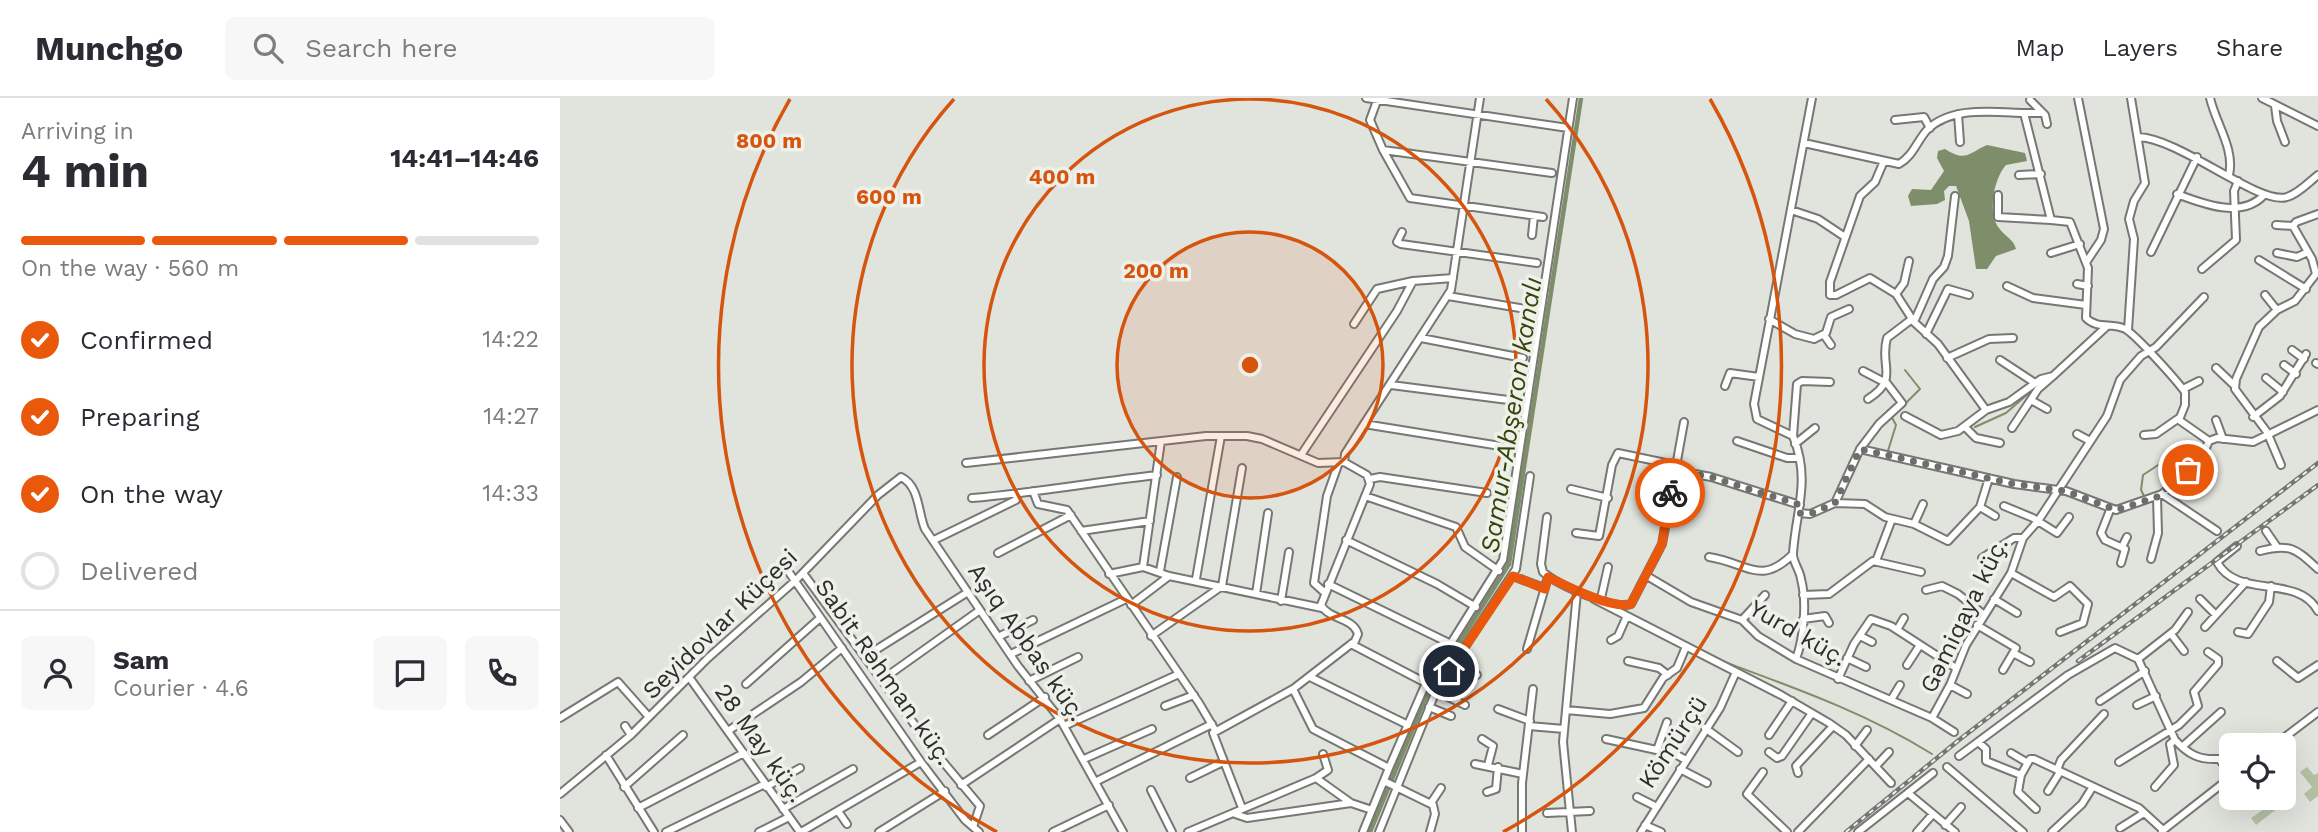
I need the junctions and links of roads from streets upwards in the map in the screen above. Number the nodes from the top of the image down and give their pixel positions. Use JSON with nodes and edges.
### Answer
{"nodes":[{"id":1,"x":1366,"y":98,"type":"edge"},
{"id":2,"x":1480,"y":98,"type":"edge"},
{"id":3,"x":1573,"y":98,"type":"edge"},
{"id":4,"x":1812,"y":98,"type":"edge"},
{"id":5,"x":2078,"y":98,"type":"edge"},
{"id":6,"x":2131,"y":98,"type":"edge"},
{"id":7,"x":2210,"y":98,"type":"edge"},
{"id":8,"x":1378,"y":99,"type":"edge"},
{"id":9,"x":2266,"y":99,"type":"edge"},
{"id":10,"x":2030,"y":100,"type":"dead end"},
{"id":11,"x":2275,"y":106,"type":"junction"},
{"id":12,"x":2024,"y":113,"type":"junction"},
{"id":13,"x":2043,"y":113,"type":"junction"},
{"id":14,"x":1958,"y":114,"type":"junction"},
{"id":15,"x":1478,"y":115,"type":"junction"},
{"id":16,"x":1895,"y":120,"type":"dead end"},
{"id":17,"x":2047,"y":124,"type":"dead end"},
{"id":18,"x":2318,"y":126,"type":"edge"},
{"id":19,"x":1568,"y":128,"type":"junction"},
{"id":20,"x":1930,"y":128,"type":"junction"},
{"id":21,"x":2138,"y":137,"type":"junction"},
{"id":22,"x":1959,"y":142,"type":"dead end"},
{"id":23,"x":2285,"y":142,"type":"dead end"},
{"id":24,"x":1804,"y":143,"type":"junction"},
{"id":25,"x":1383,"y":150,"type":"junction"},
{"id":26,"x":2197,"y":157,"type":"junction"},
{"id":27,"x":1884,"y":160,"type":"junction"},
{"id":28,"x":1470,"y":162,"type":"junction"},
{"id":29,"x":1552,"y":173,"type":"dead end"},
{"id":30,"x":2041,"y":174,"type":"junction"},
{"id":31,"x":2019,"y":175,"type":"dead end"},
{"id":32,"x":2229,"y":175,"type":"junction"},
{"id":33,"x":2318,"y":175,"type":"edge"},
{"id":34,"x":2238,"y":181,"type":"junction"},
{"id":35,"x":2178,"y":194,"type":"junction"},
{"id":36,"x":1998,"y":195,"type":"dead end"},
{"id":37,"x":2264,"y":195,"type":"junction"},
{"id":38,"x":1955,"y":196,"type":"dead end"},
{"id":39,"x":1463,"y":206,"type":"junction"},
{"id":40,"x":2235,"y":208,"type":"junction"},
{"id":41,"x":1791,"y":210,"type":"junction"},
{"id":42,"x":2318,"y":214,"type":"edge"},
{"id":43,"x":1534,"y":216,"type":"junction"},
{"id":44,"x":1544,"y":217,"type":"dead end"},
{"id":45,"x":2051,"y":219,"type":"junction"},
{"id":46,"x":2293,"y":226,"type":"junction"},
{"id":47,"x":2279,"y":227,"type":"dead end"},
{"id":48,"x":1402,"y":232,"type":"dead end"},
{"id":49,"x":1532,"y":236,"type":"dead end"},
{"id":50,"x":1845,"y":237,"type":"junction"},
{"id":51,"x":2080,"y":244,"type":"junction"},
{"id":52,"x":2151,"y":252,"type":"dead end"},
{"id":53,"x":2308,"y":252,"type":"junction"},
{"id":54,"x":1457,"y":253,"type":"junction"},
{"id":55,"x":2052,"y":253,"type":"dead end"},
{"id":56,"x":2277,"y":253,"type":"dead end"},
{"id":57,"x":2259,"y":260,"type":"dead end"},
{"id":58,"x":1909,"y":261,"type":"dead end"},
{"id":59,"x":2087,"y":261,"type":"junction"},
{"id":60,"x":1537,"y":263,"type":"dead end"},
{"id":61,"x":2202,"y":269,"type":"dead end"},
{"id":62,"x":1453,"y":278,"type":"junction"},
{"id":63,"x":1413,"y":281,"type":"junction"},
{"id":64,"x":2077,"y":284,"type":"dead end"},
{"id":65,"x":2007,"y":286,"type":"dead end"},
{"id":66,"x":2088,"y":286,"type":"junction"},
{"id":67,"x":2306,"y":289,"type":"junction"},
{"id":68,"x":1896,"y":294,"type":"junction"},
{"id":69,"x":1969,"y":295,"type":"dead end"},
{"id":70,"x":2266,"y":295,"type":"dead end"},
{"id":71,"x":1448,"y":296,"type":"junction"},
{"id":72,"x":2204,"y":297,"type":"dead end"},
{"id":73,"x":2085,"y":305,"type":"junction"},
{"id":74,"x":1526,"y":309,"type":"dead end"},
{"id":75,"x":1849,"y":309,"type":"dead end"},
{"id":76,"x":2277,"y":310,"type":"junction"},
{"id":77,"x":1769,"y":319,"type":"junction"},
{"id":78,"x":1913,"y":320,"type":"junction"},
{"id":79,"x":1354,"y":324,"type":"dead end"},
{"id":80,"x":2106,"y":327,"type":"junction"},
{"id":81,"x":2128,"y":330,"type":"junction"},
{"id":82,"x":1926,"y":334,"type":"junction"},
{"id":83,"x":1824,"y":335,"type":"junction"},
{"id":84,"x":1421,"y":338,"type":"junction"},
{"id":85,"x":2013,"y":338,"type":"dead end"},
{"id":86,"x":1831,"y":345,"type":"dead end"},
{"id":87,"x":2292,"y":350,"type":"dead end"},
{"id":88,"x":2149,"y":351,"type":"junction"},
{"id":89,"x":1523,"y":358,"type":"dead end"},
{"id":90,"x":1947,"y":358,"type":"junction"},
{"id":91,"x":2000,"y":360,"type":"dead end"},
{"id":92,"x":2284,"y":365,"type":"dead end"},
{"id":93,"x":2216,"y":368,"type":"dead end"},
{"id":94,"x":1863,"y":370,"type":"dead end"},
{"id":95,"x":2295,"y":374,"type":"junction"},
{"id":96,"x":2053,"y":376,"type":"junction"},
{"id":97,"x":1759,"y":377,"type":"junction"},
{"id":98,"x":2266,"y":378,"type":"dead end"},
{"id":99,"x":2199,"y":381,"type":"dead end"},
{"id":100,"x":1830,"y":382,"type":"dead end"},
{"id":101,"x":1886,"y":383,"type":"junction"},
{"id":102,"x":2035,"y":383,"type":"junction"},
{"id":103,"x":1391,"y":384,"type":"junction"},
{"id":104,"x":1725,"y":386,"type":"dead end"},
{"id":105,"x":2235,"y":386,"type":"junction"},
{"id":106,"x":2183,"y":390,"type":"junction"},
{"id":107,"x":2283,"y":392,"type":"junction"},
{"id":108,"x":1868,"y":399,"type":"dead end"},
{"id":109,"x":2031,"y":400,"type":"junction"},
{"id":110,"x":1516,"y":401,"type":"dead end"},
{"id":111,"x":2047,"y":408,"type":"dead end"},
{"id":112,"x":1986,"y":410,"type":"junction"},
{"id":113,"x":2318,"y":410,"type":"edge"},
{"id":114,"x":1905,"y":415,"type":"dead end"},
{"id":115,"x":2253,"y":417,"type":"junction"},
{"id":116,"x":2179,"y":418,"type":"junction"},
{"id":117,"x":2216,"y":420,"type":"dead end"},
{"id":118,"x":1684,"y":422,"type":"dead end"},
{"id":119,"x":1364,"y":424,"type":"junction"},
{"id":120,"x":1965,"y":427,"type":"junction"},
{"id":121,"x":1815,"y":428,"type":"dead end"},
{"id":122,"x":2012,"y":428,"type":"dead end"},
{"id":123,"x":2077,"y":434,"type":"dead end"},
{"id":124,"x":2144,"y":435,"type":"dead end"},
{"id":125,"x":1221,"y":436,"type":"junction"},
{"id":126,"x":2267,"y":436,"type":"junction"},
{"id":127,"x":2223,"y":439,"type":"junction"},
{"id":128,"x":1794,"y":440,"type":"junction"},
{"id":129,"x":1161,"y":441,"type":"junction"},
{"id":130,"x":1737,"y":441,"type":"dead end"},
{"id":131,"x":2090,"y":441,"type":"junction"},
{"id":132,"x":2209,"y":441,"type":"junction"},
{"id":133,"x":2000,"y":443,"type":"dead end"},
{"id":134,"x":1519,"y":449,"type":"junction"},
{"id":135,"x":1860,"y":449,"type":"junction"},
{"id":136,"x":1301,"y":455,"type":"junction"},
{"id":137,"x":1799,"y":458,"type":"junction"},
{"id":138,"x":966,"y":463,"type":"dead end"},
{"id":139,"x":1341,"y":464,"type":"junction"},
{"id":140,"x":2280,"y":465,"type":"dead end"},
{"id":141,"x":1674,"y":467,"type":"junction"},
{"id":142,"x":2191,"y":467,"type":"junction"},
{"id":143,"x":1242,"y":468,"type":"dead end"},
{"id":144,"x":1157,"y":475,"type":"junction"},
{"id":145,"x":1530,"y":476,"type":"dead end"},
{"id":146,"x":901,"y":477,"type":"joint"},
{"id":147,"x":1177,"y":477,"type":"dead end"},
{"id":148,"x":1989,"y":478,"type":"junction"},
{"id":149,"x":1370,"y":479,"type":"junction"},
{"id":150,"x":2202,"y":483,"type":"dead end"},
{"id":151,"x":1571,"y":489,"type":"dead end"},
{"id":152,"x":2059,"y":490,"type":"junction"},
{"id":153,"x":1033,"y":491,"type":"junction"},
{"id":154,"x":1487,"y":493,"type":"dead end"},
{"id":155,"x":1017,"y":495,"type":"junction"},
{"id":156,"x":1366,"y":496,"type":"junction"},
{"id":157,"x":2159,"y":496,"type":"junction"},
{"id":158,"x":972,"y":498,"type":"dead end"},
{"id":159,"x":1608,"y":498,"type":"junction"},
{"id":160,"x":1645,"y":499,"type":"dead end"},
{"id":161,"x":1670,"y":503,"type":"junction"},
{"id":162,"x":1835,"y":503,"type":"junction"},
{"id":163,"x":1923,"y":504,"type":"dead end"},
{"id":164,"x":2004,"y":506,"type":"dead end"},
{"id":165,"x":1980,"y":507,"type":"junction"},
{"id":166,"x":1800,"y":509,"type":"junction"},
{"id":167,"x":2110,"y":510,"type":"junction"},
{"id":168,"x":1268,"y":513,"type":"dead end"},
{"id":169,"x":1071,"y":515,"type":"junction"},
{"id":170,"x":1995,"y":516,"type":"dead end"},
{"id":171,"x":1547,"y":517,"type":"dead end"},
{"id":172,"x":2069,"y":517,"type":"dead end"},
{"id":173,"x":1892,"y":519,"type":"junction"},
{"id":174,"x":1150,"y":521,"type":"junction"},
{"id":175,"x":2038,"y":521,"type":"junction"},
{"id":176,"x":1914,"y":524,"type":"junction"},
{"id":177,"x":1081,"y":531,"type":"junction"},
{"id":178,"x":2217,"y":531,"type":"dead end"},
{"id":179,"x":2266,"y":531,"type":"dead end"},
{"id":180,"x":1576,"y":533,"type":"dead end"},
{"id":181,"x":2127,"y":537,"type":"dead end"},
{"id":182,"x":2023,"y":538,"type":"junction"},
{"id":183,"x":934,"y":540,"type":"junction"},
{"id":184,"x":1346,"y":540,"type":"junction"},
{"id":185,"x":2237,"y":546,"type":"dead end"},
{"id":186,"x":2122,"y":547,"type":"junction"},
{"id":187,"x":2277,"y":547,"type":"junction"},
{"id":188,"x":2260,"y":551,"type":"dead end"},
{"id":189,"x":1289,"y":552,"type":"dead end"},
{"id":190,"x":998,"y":553,"type":"dead end"},
{"id":191,"x":1792,"y":555,"type":"junction"},
{"id":192,"x":1709,"y":557,"type":"dead end"},
{"id":193,"x":1982,"y":558,"type":"dead end"},
{"id":194,"x":2151,"y":559,"type":"dead end"},
{"id":195,"x":1875,"y":561,"type":"junction"},
{"id":196,"x":2122,"y":564,"type":"dead end"},
{"id":197,"x":1143,"y":567,"type":"junction"},
{"id":198,"x":1608,"y":567,"type":"dead end"},
{"id":199,"x":2318,"y":569,"type":"edge"},
{"id":200,"x":1160,"y":571,"type":"junction"},
{"id":201,"x":1499,"y":572,"type":"junction"},
{"id":202,"x":1922,"y":572,"type":"dead end"},
{"id":203,"x":803,"y":573,"type":"junction"},
{"id":204,"x":2011,"y":573,"type":"junction"},
{"id":205,"x":1109,"y":574,"type":"junction"},
{"id":206,"x":1169,"y":576,"type":"junction"},
{"id":207,"x":1513,"y":576,"type":"junction"},
{"id":208,"x":1647,"y":576,"type":"junction"},
{"id":209,"x":1548,"y":577,"type":"junction"},
{"id":210,"x":1196,"y":579,"type":"junction"},
{"id":211,"x":796,"y":580,"type":"junction"},
{"id":212,"x":2246,"y":582,"type":"junction"},
{"id":213,"x":1328,"y":584,"type":"junction"},
{"id":214,"x":1222,"y":586,"type":"junction"},
{"id":215,"x":2271,"y":586,"type":"junction"},
{"id":216,"x":1545,"y":589,"type":"junction"},
{"id":217,"x":1926,"y":590,"type":"dead end"},
{"id":218,"x":1324,"y":592,"type":"junction"},
{"id":219,"x":1577,"y":592,"type":"junction"},
{"id":220,"x":751,"y":593,"type":"dead end"},
{"id":221,"x":968,"y":593,"type":"junction"},
{"id":222,"x":1256,"y":594,"type":"junction"},
{"id":223,"x":1765,"y":595,"type":"dead end"},
{"id":224,"x":1803,"y":595,"type":"junction"},
{"id":225,"x":1597,"y":599,"type":"junction"},
{"id":226,"x":1994,"y":599,"type":"junction"},
{"id":227,"x":2200,"y":599,"type":"dead end"},
{"id":228,"x":1281,"y":601,"type":"junction"},
{"id":229,"x":1129,"y":602,"type":"junction"},
{"id":230,"x":1476,"y":607,"type":"junction"},
{"id":231,"x":1322,"y":608,"type":"junction"},
{"id":232,"x":980,"y":610,"type":"junction"},
{"id":233,"x":2318,"y":611,"type":"edge"},
{"id":234,"x":2188,"y":612,"type":"dead end"},
{"id":235,"x":2017,"y":613,"type":"dead end"},
{"id":236,"x":1983,"y":614,"type":"junction"},
{"id":237,"x":2214,"y":614,"type":"junction"},
{"id":238,"x":820,"y":618,"type":"junction"},
{"id":239,"x":1626,"y":618,"type":"junction"},
{"id":240,"x":1903,"y":618,"type":"dead end"},
{"id":241,"x":1803,"y":619,"type":"junction"},
{"id":242,"x":1033,"y":620,"type":"dead end"},
{"id":243,"x":1742,"y":620,"type":"junction"},
{"id":244,"x":1829,"y":623,"type":"dead end"},
{"id":245,"x":1977,"y":625,"type":"junction"},
{"id":246,"x":2205,"y":627,"type":"dead end"},
{"id":247,"x":1897,"y":630,"type":"junction"},
{"id":248,"x":2060,"y":632,"type":"dead end"},
{"id":249,"x":2238,"y":632,"type":"dead end"},
{"id":250,"x":2171,"y":634,"type":"junction"},
{"id":251,"x":1000,"y":636,"type":"junction"},
{"id":252,"x":1152,"y":636,"type":"junction"},
{"id":253,"x":1860,"y":636,"type":"junction"},
{"id":254,"x":1611,"y":640,"type":"dead end"},
{"id":255,"x":1872,"y":642,"type":"dead end"},
{"id":256,"x":1351,"y":644,"type":"junction"},
{"id":257,"x":1451,"y":644,"type":"junction"},
{"id":258,"x":1920,"y":645,"type":"junction"},
{"id":259,"x":842,"y":648,"type":"junction"},
{"id":260,"x":1527,"y":649,"type":"dead end"},
{"id":261,"x":1685,"y":649,"type":"junction"},
{"id":262,"x":2184,"y":651,"type":"dead end"},
{"id":263,"x":2208,"y":652,"type":"dead end"},
{"id":264,"x":1011,"y":654,"type":"junction"},
{"id":265,"x":2015,"y":654,"type":"junction"},
{"id":266,"x":866,"y":656,"type":"junction"},
{"id":267,"x":1078,"y":657,"type":"dead end"},
{"id":268,"x":1847,"y":658,"type":"junction"},
{"id":269,"x":1457,"y":659,"type":"junction"},
{"id":270,"x":1796,"y":659,"type":"junction"},
{"id":271,"x":2137,"y":659,"type":"junction"},
{"id":272,"x":1628,"y":662,"type":"dead end"},
{"id":273,"x":2030,"y":662,"type":"dead end"},
{"id":274,"x":2277,"y":662,"type":"dead end"},
{"id":275,"x":1907,"y":665,"type":"dead end"},
{"id":276,"x":2318,"y":665,"type":"edge"},
{"id":277,"x":1866,"y":667,"type":"dead end"},
{"id":278,"x":1956,"y":668,"type":"junction"},
{"id":279,"x":2003,"y":670,"type":"dead end"},
{"id":280,"x":2145,"y":671,"type":"junction"},
{"id":281,"x":1736,"y":672,"type":"junction"},
{"id":282,"x":1179,"y":674,"type":"junction"},
{"id":283,"x":1477,"y":675,"type":"dead end"},
{"id":284,"x":1668,"y":675,"type":"junction"},
{"id":285,"x":689,"y":677,"type":"junction"},
{"id":286,"x":1310,"y":677,"type":"junction"},
{"id":287,"x":883,"y":679,"type":"junction"},
{"id":288,"x":1838,"y":679,"type":"junction"},
{"id":289,"x":1030,"y":681,"type":"junction"},
{"id":290,"x":1426,"y":683,"type":"junction"},
{"id":291,"x":746,"y":684,"type":"dead end"},
{"id":292,"x":1900,"y":685,"type":"dead end"},
{"id":293,"x":1950,"y":685,"type":"junction"},
{"id":294,"x":1293,"y":689,"type":"junction"},
{"id":295,"x":1533,"y":690,"type":"dead end"},
{"id":296,"x":1436,"y":691,"type":"junction"},
{"id":297,"x":1966,"y":694,"type":"dead end"},
{"id":298,"x":1194,"y":695,"type":"junction"},
{"id":299,"x":2156,"y":696,"type":"junction"},
{"id":300,"x":1045,"y":697,"type":"junction"},
{"id":301,"x":1891,"y":700,"type":"junction"},
{"id":302,"x":1792,"y":701,"type":"junction"},
{"id":303,"x":2100,"y":701,"type":"dead end"},
{"id":304,"x":1465,"y":705,"type":"dead end"},
{"id":305,"x":2137,"y":705,"type":"dead end"},
{"id":306,"x":1165,"y":706,"type":"dead end"},
{"id":307,"x":1430,"y":707,"type":"junction"},
{"id":308,"x":1498,"y":709,"type":"dead end"},
{"id":309,"x":1566,"y":710,"type":"junction"},
{"id":310,"x":2221,"y":712,"type":"dead end"},
{"id":311,"x":2318,"y":712,"type":"edge"},
{"id":312,"x":1812,"y":713,"type":"junction"},
{"id":313,"x":2105,"y":714,"type":"dead end"},
{"id":314,"x":1451,"y":716,"type":"dead end"},
{"id":315,"x":649,"y":717,"type":"junction"},
{"id":316,"x":560,"y":718,"type":"edge"},
{"id":317,"x":1932,"y":718,"type":"junction"},
{"id":318,"x":1062,"y":722,"type":"junction"},
{"id":319,"x":1667,"y":722,"type":"dead end"},
{"id":320,"x":1529,"y":724,"type":"junction"},
{"id":321,"x":1408,"y":725,"type":"junction"},
{"id":322,"x":625,"y":726,"type":"dead end"},
{"id":323,"x":1833,"y":726,"type":"junction"},
{"id":324,"x":1213,"y":727,"type":"junction"},
{"id":325,"x":1704,"y":728,"type":"junction"},
{"id":326,"x":1152,"y":729,"type":"dead end"},
{"id":327,"x":1564,"y":729,"type":"junction"},
{"id":328,"x":1867,"y":730,"type":"dead end"},
{"id":329,"x":728,"y":731,"type":"junction"},
{"id":330,"x":2171,"y":731,"type":"junction"},
{"id":331,"x":1954,"y":732,"type":"dead end"},
{"id":332,"x":2290,"y":733,"type":"edge"},
{"id":333,"x":631,"y":735,"type":"junction"},
{"id":334,"x":683,"y":735,"type":"dead end"},
{"id":335,"x":988,"y":735,"type":"dead end"},
{"id":336,"x":1769,"y":735,"type":"dead end"},
{"id":337,"x":1482,"y":739,"type":"dead end"},
{"id":338,"x":1606,"y":739,"type":"dead end"},
{"id":339,"x":2175,"y":740,"type":"junction"},
{"id":340,"x":1978,"y":742,"type":"junction"},
{"id":341,"x":1855,"y":746,"type":"junction"},
{"id":342,"x":2182,"y":747,"type":"junction"},
{"id":343,"x":1657,"y":750,"type":"junction"},
{"id":344,"x":1738,"y":752,"type":"dead end"},
{"id":345,"x":1769,"y":752,"type":"dead end"},
{"id":346,"x":1889,"y":752,"type":"dead end"},
{"id":347,"x":744,"y":753,"type":"junction"},
{"id":348,"x":2011,"y":753,"type":"dead end"},
{"id":349,"x":1323,"y":754,"type":"dead end"},
{"id":350,"x":606,"y":755,"type":"junction"},
{"id":351,"x":1959,"y":756,"type":"dead end"},
{"id":352,"x":1084,"y":759,"type":"junction"},
{"id":353,"x":1869,"y":759,"type":"junction"},
{"id":354,"x":1686,"y":760,"type":"junction"},
{"id":355,"x":2219,"y":760,"type":"edge"},
{"id":356,"x":921,"y":762,"type":"junction"},
{"id":357,"x":1223,"y":762,"type":"junction"},
{"id":358,"x":2119,"y":762,"type":"dead end"},
{"id":359,"x":2028,"y":763,"type":"junction"},
{"id":360,"x":1475,"y":764,"type":"dead end"},
{"id":361,"x":1488,"y":765,"type":"junction"},
{"id":362,"x":1876,"y":766,"type":"junction"},
{"id":363,"x":1498,"y":767,"type":"junction"},
{"id":364,"x":1947,"y":767,"type":"dead end"},
{"id":365,"x":800,"y":768,"type":"dead end"},
{"id":366,"x":1389,"y":768,"type":"junction"},
{"id":367,"x":853,"y":769,"type":"dead end"},
{"id":368,"x":1680,"y":769,"type":"junction"},
{"id":369,"x":2058,"y":771,"type":"junction"},
{"id":370,"x":1763,"y":772,"type":"dead end"},
{"id":371,"x":1798,"y":773,"type":"dead end"},
{"id":372,"x":1933,"y":773,"type":"dead end"},
{"id":373,"x":1523,"y":774,"type":"junction"},
{"id":374,"x":2021,"y":775,"type":"junction"},
{"id":375,"x":1190,"y":778,"type":"dead end"},
{"id":376,"x":1316,"y":778,"type":"junction"},
{"id":377,"x":1097,"y":781,"type":"junction"},
{"id":378,"x":1707,"y":783,"type":"dead end"},
{"id":379,"x":1891,"y":783,"type":"dead end"},
{"id":380,"x":1391,"y":784,"type":"junction"},
{"id":381,"x":766,"y":785,"type":"junction"},
{"id":382,"x":961,"y":785,"type":"junction"},
{"id":383,"x":2219,"y":785,"type":"edge"},
{"id":384,"x":624,"y":787,"type":"junction"},
{"id":385,"x":2155,"y":787,"type":"dead end"},
{"id":386,"x":1441,"y":788,"type":"dead end"},
{"id":387,"x":2092,"y":788,"type":"junction"},
{"id":388,"x":1151,"y":790,"type":"dead end"},
{"id":389,"x":945,"y":791,"type":"junction"},
{"id":390,"x":2048,"y":791,"type":"dead end"},
{"id":391,"x":1488,"y":792,"type":"dead end"},
{"id":392,"x":1908,"y":793,"type":"junction"},
{"id":393,"x":560,"y":794,"type":"edge"},
{"id":394,"x":1637,"y":797,"type":"dead end"},
{"id":395,"x":1351,"y":803,"type":"junction"},
{"id":396,"x":1431,"y":803,"type":"junction"},
{"id":397,"x":1109,"y":806,"type":"junction"},
{"id":398,"x":1655,"y":806,"type":"junction"},
{"id":399,"x":1961,"y":807,"type":"dead end"},
{"id":400,"x":638,"y":808,"type":"junction"},
{"id":401,"x":1242,"y":808,"type":"junction"},
{"id":402,"x":783,"y":809,"type":"junction"},
{"id":403,"x":2036,"y":809,"type":"dead end"},
{"id":404,"x":1372,"y":810,"type":"junction"},
{"id":405,"x":838,"y":811,"type":"junction"},
{"id":406,"x":1590,"y":811,"type":"dead end"},
{"id":407,"x":1547,"y":813,"type":"dead end"},
{"id":408,"x":1572,"y":813,"type":"junction"},
{"id":409,"x":2144,"y":813,"type":"junction"},
{"id":410,"x":1235,"y":814,"type":"junction"},
{"id":411,"x":1931,"y":815,"type":"junction"},
{"id":412,"x":789,"y":817,"type":"junction"},
{"id":413,"x":560,"y":820,"type":"edge"},
{"id":414,"x":847,"y":824,"type":"dead end"},
{"id":415,"x":1945,"y":825,"type":"junction"},
{"id":416,"x":2120,"y":828,"type":"dead end"},
{"id":417,"x":1643,"y":829,"type":"edge"},
{"id":418,"x":976,"y":830,"type":"edge"},
{"id":419,"x":2019,"y":831,"type":"edge"},
{"id":420,"x":2162,"y":831,"type":"edge"},
{"id":421,"x":569,"y":832,"type":"edge"},
{"id":422,"x":654,"y":832,"type":"edge"},
{"id":423,"x":666,"y":832,"type":"edge"},
{"id":424,"x":759,"y":832,"type":"edge"},
{"id":425,"x":800,"y":832,"type":"edge"},
{"id":426,"x":879,"y":832,"type":"edge"},
{"id":427,"x":1053,"y":832,"type":"edge"},
{"id":428,"x":1123,"y":832,"type":"edge"},
{"id":429,"x":1172,"y":832,"type":"edge"},
{"id":430,"x":1188,"y":832,"type":"edge"},
{"id":431,"x":1363,"y":832,"type":"edge"},
{"id":432,"x":1379,"y":832,"type":"edge"},
{"id":433,"x":1430,"y":832,"type":"edge"},
{"id":434,"x":1522,"y":832,"type":"edge"},
{"id":435,"x":1572,"y":832,"type":"edge"},
{"id":436,"x":1661,"y":832,"type":"edge"},
{"id":437,"x":1787,"y":832,"type":"edge"},
{"id":438,"x":1798,"y":832,"type":"edge"},
{"id":439,"x":1858,"y":832,"type":"edge"},
{"id":440,"x":1917,"y":832,"type":"edge"},
{"id":441,"x":1955,"y":832,"type":"edge"},
{"id":442,"x":2052,"y":832,"type":"edge"}],
"edges":[{"from":1,"to":8,"type":"street"},
{"from":2,"to":15,"type":"street"},
{"from":3,"to":19,"type":"street"},
{"from":4,"to":24,"type":"street"},
{"from":5,"to":59,"type":"street"},
{"from":6,"to":21,"type":"street"},
{"from":7,"to":32,"type":"street"},
{"from":8,"to":15,"type":"street"},
{"from":8,"to":25,"type":"street"},
{"from":9,"to":11,"type":"street"},
{"from":10,"to":13,"type":"street"},
{"from":11,"to":18,"type":"street"},
{"from":11,"to":23,"type":"street"},
{"from":12,"to":13,"type":"street"},
{"from":12,"to":14,"type":"street"},
{"from":12,"to":30,"type":"street"},
{"from":13,"to":17,"type":"street"},
{"from":14,"to":20,"type":"street"},
{"from":14,"to":22,"type":"street"},
{"from":15,"to":19,"type":"street"},
{"from":15,"to":28,"type":"street"},
{"from":16,"to":20,"type":"street"},
{"from":19,"to":134,"type":"street"},
{"from":20,"to":27,"type":"street"},
{"from":21,"to":26,"type":"street"},
{"from":21,"to":81,"type":"street"},
{"from":24,"to":27,"type":"street"},
{"from":24,"to":41,"type":"street"},
{"from":25,"to":28,"type":"street"},
{"from":25,"to":39,"type":"street"},
{"from":26,"to":32,"type":"street"},
{"from":26,"to":35,"type":"street"},
{"from":27,"to":50,"type":"street"},
{"from":28,"to":29,"type":"street"},
{"from":28,"to":39,"type":"street"},
{"from":30,"to":31,"type":"street"},
{"from":30,"to":45,"type":"street"},
{"from":32,"to":34,"type":"street"},
{"from":33,"to":37,"type":"street"},
{"from":34,"to":37,"type":"street"},
{"from":34,"to":40,"type":"street"},
{"from":35,"to":40,"type":"street"},
{"from":35,"to":52,"type":"street"},
{"from":36,"to":45,"type":"street"},
{"from":37,"to":40,"type":"street"},
{"from":38,"to":78,"type":"street"},
{"from":39,"to":43,"type":"street"},
{"from":39,"to":54,"type":"street"},
{"from":40,"to":61,"type":"street"},
{"from":41,"to":50,"type":"street"},
{"from":41,"to":77,"type":"street"},
{"from":42,"to":46,"type":"street"},
{"from":43,"to":44,"type":"street"},
{"from":43,"to":49,"type":"street"},
{"from":45,"to":51,"type":"street"},
{"from":46,"to":47,"type":"street"},
{"from":46,"to":53,"type":"street"},
{"from":48,"to":54,"type":"street"},
{"from":50,"to":68,"type":"street"},
{"from":51,"to":55,"type":"street"},
{"from":51,"to":59,"type":"street"},
{"from":53,"to":56,"type":"street"},
{"from":53,"to":67,"type":"street"},
{"from":54,"to":60,"type":"street"},
{"from":54,"to":62,"type":"street"},
{"from":57,"to":67,"type":"street"},
{"from":58,"to":68,"type":"street"},
{"from":59,"to":66,"type":"street"},
{"from":62,"to":63,"type":"street"},
{"from":62,"to":71,"type":"street"},
{"from":63,"to":79,"type":"street"},
{"from":63,"to":136,"type":"street"},
{"from":64,"to":66,"type":"street"},
{"from":65,"to":73,"type":"street"},
{"from":66,"to":73,"type":"street"},
{"from":67,"to":76,"type":"street"},
{"from":68,"to":78,"type":"street"},
{"from":69,"to":82,"type":"street"},
{"from":70,"to":76,"type":"street"},
{"from":71,"to":74,"type":"street"},
{"from":71,"to":84,"type":"street"},
{"from":72,"to":88,"type":"street","name":"Gəmiqaya küç."},
{"from":73,"to":80,"type":"street"},
{"from":75,"to":83,"type":"street"},
{"from":76,"to":105,"type":"street"},
{"from":77,"to":83,"type":"street"},
{"from":77,"to":97,"type":"street"},
{"from":78,"to":82,"type":"street"},
{"from":78,"to":101,"type":"street"},
{"from":80,"to":81,"type":"street"},
{"from":80,"to":96,"type":"street"},
{"from":81,"to":88,"type":"street"},
{"from":82,"to":90,"type":"street"},
{"from":83,"to":86,"type":"street"},
{"from":84,"to":89,"type":"street"},
{"from":84,"to":103,"type":"street"},
{"from":85,"to":90,"type":"street"},
{"from":87,"to":95,"type":"street"},
{"from":88,"to":106,"type":"street"},
{"from":88,"to":131,"type":"street","name":"Gəmiqaya küç."},
{"from":90,"to":112,"type":"street"},
{"from":91,"to":102,"type":"street"},
{"from":92,"to":95,"type":"street"},
{"from":93,"to":105,"type":"street"},
{"from":94,"to":101,"type":"street"},
{"from":95,"to":107,"type":"street"},
{"from":96,"to":102,"type":"street"},
{"from":96,"to":109,"type":"street"},
{"from":97,"to":104,"type":"street"},
{"from":97,"to":128,"type":"street"},
{"from":98,"to":107,"type":"street"},
{"from":99,"to":106,"type":"street"},
{"from":100,"to":128,"type":"street"},
{"from":101,"to":108,"type":"street"},
{"from":101,"to":135,"type":"street"},
{"from":102,"to":112,"type":"street"},
{"from":103,"to":110,"type":"street"},
{"from":103,"to":119,"type":"street"},
{"from":105,"to":115,"type":"street"},
{"from":106,"to":116,"type":"street"},
{"from":107,"to":115,"type":"street"},
{"from":109,"to":111,"type":"street"},
{"from":109,"to":122,"type":"street"},
{"from":112,"to":120,"type":"street"},
{"from":113,"to":126,"type":"street"},
{"from":114,"to":120,"type":"street"},
{"from":115,"to":126,"type":"street"},
{"from":116,"to":124,"type":"street"},
{"from":116,"to":132,"type":"street"},
{"from":117,"to":127,"type":"street"},
{"from":118,"to":141,"type":"street"},
{"from":119,"to":134,"type":"street"},
{"from":119,"to":139,"type":"street"},
{"from":120,"to":133,"type":"street"},
{"from":121,"to":128,"type":"street"},
{"from":123,"to":131,"type":"street"},
{"from":125,"to":129,"type":"street"},
{"from":125,"to":136,"type":"street"},
{"from":125,"to":210,"type":"street"},
{"from":126,"to":127,"type":"street"},
{"from":126,"to":140,"type":"street"},
{"from":127,"to":132,"type":"street"},
{"from":128,"to":137,"type":"street"},
{"from":129,"to":138,"type":"street"},
{"from":129,"to":144,"type":"street"},
{"from":130,"to":137,"type":"street"},
{"from":131,"to":152,"type":"street","name":"Gəmiqaya küç."},
{"from":132,"to":142,"type":"street"},
{"from":134,"to":201,"type":"street"},
{"from":135,"to":148,"type":"street"},
{"from":135,"to":162,"type":"street"},
{"from":136,"to":139,"type":"street"},
{"from":137,"to":166,"type":"street"},
{"from":139,"to":149,"type":"street"},
{"from":139,"to":218,"type":"street"},
{"from":141,"to":159,"type":"street"},
{"from":141,"to":161,"type":"street"},
{"from":141,"to":166,"type":"street"},
{"from":142,"to":150,"type":"street"},
{"from":142,"to":157,"type":"street"},
{"from":143,"to":214,"type":"street"},
{"from":144,"to":153,"type":"street"},
{"from":144,"to":174,"type":"street"},
{"from":145,"to":207,"type":"street"},
{"from":146,"to":183,"type":"street","name":"Aşıq Abbas küç."},
{"from":146,"to":203,"type":"street","name":"Seyidovlar Küçesi"},
{"from":147,"to":200,"type":"street"},
{"from":148,"to":152,"type":"street"},
{"from":148,"to":165,"type":"street"},
{"from":149,"to":154,"type":"street"},
{"from":149,"to":156,"type":"street"},
{"from":151,"to":159,"type":"street"},
{"from":152,"to":167,"type":"street"},
{"from":152,"to":175,"type":"street","name":"Gəmiqaya küç."},
{"from":153,"to":155,"type":"street"},
{"from":153,"to":169,"type":"street"},
{"from":155,"to":158,"type":"street"},
{"from":155,"to":183,"type":"street"},
{"from":156,"to":184,"type":"street"},
{"from":156,"to":201,"type":"street"},
{"from":157,"to":167,"type":"street"},
{"from":157,"to":178,"type":"street"},
{"from":157,"to":194,"type":"street"},
{"from":159,"to":180,"type":"street"},
{"from":160,"to":161,"type":"street"},
{"from":161,"to":208,"type":"street"},
{"from":162,"to":166,"type":"street"},
{"from":162,"to":173,"type":"street"},
{"from":163,"to":176,"type":"street"},
{"from":164,"to":175,"type":"street"},
{"from":165,"to":170,"type":"street"},
{"from":165,"to":176,"type":"street"},
{"from":166,"to":191,"type":"street"},
{"from":167,"to":186,"type":"street"},
{"from":168,"to":222,"type":"street"},
{"from":169,"to":177,"type":"street"},
{"from":169,"to":190,"type":"street"},
{"from":171,"to":209,"type":"street"},
{"from":172,"to":175,"type":"street"},
{"from":173,"to":176,"type":"street"},
{"from":173,"to":195,"type":"street"},
{"from":174,"to":177,"type":"street"},
{"from":174,"to":197,"type":"street"},
{"from":175,"to":182,"type":"street","name":"Gəmiqaya küç."},
{"from":177,"to":205,"type":"street"},
{"from":179,"to":187,"type":"street"},
{"from":181,"to":186,"type":"street"},
{"from":182,"to":193,"type":"street"},
{"from":182,"to":204,"type":"street","name":"Gəmiqaya küç."},
{"from":183,"to":221,"type":"street","name":"Aşıq Abbas küç."},
{"from":184,"to":213,"type":"street"},
{"from":184,"to":230,"type":"street"},
{"from":185,"to":212,"type":"street"},
{"from":186,"to":196,"type":"street"},
{"from":187,"to":188,"type":"street"},
{"from":187,"to":199,"type":"street"},
{"from":189,"to":228,"type":"street"},
{"from":191,"to":192,"type":"street"},
{"from":191,"to":224,"type":"street"},
{"from":195,"to":202,"type":"street"},
{"from":195,"to":224,"type":"street"},
{"from":197,"to":200,"type":"street"},
{"from":197,"to":205,"type":"street"},
{"from":198,"to":225,"type":"street"},
{"from":200,"to":206,"type":"street"},
{"from":201,"to":230,"type":"street"},
{"from":203,"to":211,"type":"street","name":"Seyidovlar Küçesi"},
{"from":203,"to":266,"type":"street"},
{"from":204,"to":226,"type":"street","name":"Gəmiqaya küç."},
{"from":204,"to":248,"type":"street"},
{"from":205,"to":229,"type":"street"},
{"from":206,"to":210,"type":"street"},
{"from":206,"to":229,"type":"street"},
{"from":207,"to":216,"type":"street"},
{"from":207,"to":269,"type":"street"},
{"from":208,"to":225,"type":"street"},
{"from":208,"to":243,"type":"street","name":"Yurd küç."},
{"from":209,"to":216,"type":"street"},
{"from":209,"to":219,"type":"street"},
{"from":210,"to":214,"type":"street"},
{"from":211,"to":220,"type":"street","name":"Sabit Rəhman küç."},
{"from":211,"to":238,"type":"street","name":"Sabit Rəhman küç."},
{"from":211,"to":285,"type":"street","name":"Seyidovlar Küçesi"},
{"from":212,"to":215,"type":"street"},
{"from":212,"to":237,"type":"street"},
{"from":213,"to":218,"type":"street"},
{"from":213,"to":257,"type":"street"},
{"from":214,"to":222,"type":"street"},
{"from":214,"to":252,"type":"street"},
{"from":215,"to":233,"type":"street"},
{"from":215,"to":249,"type":"street"},
{"from":216,"to":260,"type":"street"},
{"from":217,"to":236,"type":"street"},
{"from":218,"to":231,"type":"street"},
{"from":219,"to":225,"type":"street"},
{"from":219,"to":309,"type":"street"},
{"from":221,"to":232,"type":"street","name":"Aşıq Abbas küç."},
{"from":221,"to":266,"type":"street"},
{"from":222,"to":228,"type":"street"},
{"from":223,"to":243,"type":"street"},
{"from":224,"to":241,"type":"street"},
{"from":225,"to":239,"type":"street"},
{"from":226,"to":235,"type":"street"},
{"from":226,"to":236,"type":"street","name":"Gəmiqaya küç."},
{"from":227,"to":237,"type":"street"},
{"from":228,"to":231,"type":"street"},
{"from":229,"to":252,"type":"street"},
{"from":229,"to":264,"type":"street"},
{"from":230,"to":257,"type":"street"},
{"from":231,"to":256,"type":"street"},
{"from":232,"to":251,"type":"street","name":"Aşıq Abbas küç."},
{"from":232,"to":287,"type":"street"},
{"from":234,"to":250,"type":"street"},
{"from":236,"to":245,"type":"street","name":"Gəmiqaya küç."},
{"from":237,"to":246,"type":"street"},
{"from":238,"to":259,"type":"street","name":"Sabit Rəhman küç."},
{"from":238,"to":291,"type":"street"},
{"from":239,"to":254,"type":"street"},
{"from":239,"to":261,"type":"street"},
{"from":240,"to":247,"type":"street"},
{"from":241,"to":244,"type":"street"},
{"from":241,"to":270,"type":"street"},
{"from":242,"to":251,"type":"street"},
{"from":243,"to":270,"type":"street","name":"Yurd küç."},
{"from":245,"to":265,"type":"street"},
{"from":245,"to":278,"type":"street","name":"Gəmiqaya küç."},
{"from":247,"to":253,"type":"street"},
{"from":247,"to":258,"type":"street"},
{"from":250,"to":262,"type":"street"},
{"from":250,"to":271,"type":"street"},
{"from":251,"to":264,"type":"street","name":"Aşıq Abbas küç."},
{"from":252,"to":282,"type":"street"},
{"from":253,"to":255,"type":"street"},
{"from":253,"to":268,"type":"street"},
{"from":256,"to":286,"type":"street"},
{"from":256,"to":290,"type":"street"},
{"from":257,"to":290,"type":"street"},
{"from":258,"to":275,"type":"street"},
{"from":258,"to":278,"type":"street"},
{"from":259,"to":329,"type":"street"},
{"from":259,"to":356,"type":"street","name":"Sabit Rəhman küç."},
{"from":261,"to":281,"type":"street"},
{"from":261,"to":284,"type":"street"},
{"from":263,"to":330,"type":"street"},
{"from":264,"to":289,"type":"street","name":"Aşıq Abbas küç."},
{"from":265,"to":273,"type":"street"},
{"from":265,"to":279,"type":"street"},
{"from":266,"to":287,"type":"street"},
{"from":267,"to":289,"type":"street"},
{"from":268,"to":277,"type":"street"},
{"from":268,"to":288,"type":"street"},
{"from":269,"to":283,"type":"street"},
{"from":269,"to":296,"type":"street"},
{"from":270,"to":288,"type":"street","name":"Yurd küç."},
{"from":271,"to":280,"type":"street"},
{"from":271,"to":340,"type":"street"},
{"from":272,"to":284,"type":"street"},
{"from":274,"to":276,"type":"street"},
{"from":278,"to":293,"type":"street","name":"Gəmiqaya küç."},
{"from":280,"to":299,"type":"street"},
{"from":280,"to":303,"type":"street"},
{"from":281,"to":302,"type":"street"},
{"from":281,"to":325,"type":"street","name":"Kömürçü"},
{"from":282,"to":298,"type":"street"},
{"from":282,"to":318,"type":"street"},
{"from":284,"to":309,"type":"street"},
{"from":285,"to":315,"type":"street","name":"Seyidovlar Küçesi"},
{"from":285,"to":329,"type":"street","name":"28 May küç."},
{"from":286,"to":294,"type":"street"},
{"from":286,"to":321,"type":"street"},
{"from":287,"to":382,"type":"street"},
{"from":288,"to":301,"type":"street","name":"Yurd küç."},
{"from":289,"to":300,"type":"street","name":"Aşıq Abbas küç."},
{"from":290,"to":321,"type":"street"},
{"from":292,"to":301,"type":"street"},
{"from":293,"to":297,"type":"street"},
{"from":293,"to":317,"type":"street","name":"Gəmiqaya küç."},
{"from":294,"to":324,"type":"street"},
{"from":294,"to":366,"type":"street"},
{"from":295,"to":320,"type":"street"},
{"from":296,"to":304,"type":"street"},
{"from":296,"to":307,"type":"street"},
{"from":298,"to":306,"type":"street"},
{"from":298,"to":324,"type":"street"},
{"from":299,"to":305,"type":"street"},
{"from":299,"to":330,"type":"street"},
{"from":300,"to":318,"type":"street","name":"Aşıq Abbas küç."},
{"from":300,"to":335,"type":"street"},
{"from":301,"to":317,"type":"street","name":"Yurd küç."},
{"from":302,"to":312,"type":"street"},
{"from":302,"to":336,"type":"street"},
{"from":307,"to":314,"type":"street"},
{"from":307,"to":380,"type":"street"},
{"from":308,"to":320,"type":"street"},
{"from":309,"to":327,"type":"street"},
{"from":310,"to":342,"type":"street"},
{"from":311,"to":332,"type":"street"},
{"from":312,"to":323,"type":"street"},
{"from":312,"to":345,"type":"street"},
{"from":313,"to":369,"type":"street"},
{"from":315,"to":316,"type":"street"},
{"from":315,"to":333,"type":"street","name":"Seyidovlar Küçesi"},
{"from":317,"to":331,"type":"street","name":"Yurd küç."},
{"from":318,"to":352,"type":"street","name":"Aşıq Abbas küç."},
{"from":318,"to":382,"type":"street"},
{"from":319,"to":343,"type":"street"},
{"from":320,"to":327,"type":"street"},
{"from":320,"to":373,"type":"street"},
{"from":321,"to":366,"type":"street"},
{"from":322,"to":333,"type":"street"},
{"from":323,"to":341,"type":"street"},
{"from":323,"to":371,"type":"street"},
{"from":324,"to":357,"type":"street"},
{"from":324,"to":377,"type":"street"},
{"from":325,"to":344,"type":"street"},
{"from":325,"to":354,"type":"street","name":"Kömürçü"},
{"from":326,"to":352,"type":"street"},
{"from":327,"to":408,"type":"street"},
{"from":328,"to":341,"type":"street"},
{"from":329,"to":347,"type":"street","name":"28 May küç."},
{"from":330,"to":339,"type":"street"},
{"from":330,"to":358,"type":"street"},
{"from":333,"to":350,"type":"street","name":"Seyidovlar Küçesi"},
{"from":334,"to":384,"type":"street"},
{"from":337,"to":361,"type":"street"},
{"from":338,"to":343,"type":"street"},
{"from":339,"to":342,"type":"street"},
{"from":339,"to":385,"type":"street"},
{"from":340,"to":351,"type":"street"},
{"from":340,"to":374,"type":"street"},
{"from":341,"to":353,"type":"street"},
{"from":342,"to":355,"type":"street"},
{"from":343,"to":354,"type":"street"},
{"from":346,"to":362,"type":"street"},
{"from":347,"to":381,"type":"street","name":"28 May küç."},
{"from":347,"to":400,"type":"street"},
{"from":348,"to":359,"type":"street"},
{"from":349,"to":376,"type":"street"},
{"from":350,"to":384,"type":"street"},
{"from":350,"to":393,"type":"street","name":"Seyidovlar Küçesi"},
{"from":352,"to":377,"type":"street","name":"Aşıq Abbas küç."},
{"from":353,"to":362,"type":"street"},
{"from":353,"to":438,"type":"street"},
{"from":354,"to":368,"type":"street","name":"Kömürçü"},
{"from":356,"to":389,"type":"street","name":"Sabit Rəhman küç."},
{"from":356,"to":405,"type":"street"},
{"from":357,"to":375,"type":"street"},
{"from":357,"to":401,"type":"street"},
{"from":359,"to":369,"type":"street"},
{"from":359,"to":374,"type":"street"},
{"from":360,"to":361,"type":"street"},
{"from":361,"to":363,"type":"street"},
{"from":362,"to":379,"type":"street"},
{"from":363,"to":373,"type":"street"},
{"from":363,"to":391,"type":"street"},
{"from":364,"to":419,"type":"street"},
{"from":365,"to":381,"type":"street"},
{"from":366,"to":380,"type":"street"},
{"from":367,"to":402,"type":"street"},
{"from":368,"to":378,"type":"street"},
{"from":368,"to":398,"type":"street","name":"Kömürçü"},
{"from":369,"to":387,"type":"street"},
{"from":369,"to":390,"type":"street"},
{"from":370,"to":437,"type":"street"},
{"from":372,"to":392,"type":"street"},
{"from":373,"to":434,"type":"street"},
{"from":374,"to":403,"type":"street"},
{"from":376,"to":395,"type":"street"},
{"from":376,"to":401,"type":"street"},
{"from":377,"to":397,"type":"street","name":"Aşıq Abbas küç."},
{"from":380,"to":396,"type":"street"},
{"from":380,"to":404,"type":"street"},
{"from":380,"to":432,"type":"street"},
{"from":381,"to":402,"type":"street","name":"28 May küç."},
{"from":381,"to":423,"type":"street"},
{"from":382,"to":418,"type":"street"},
{"from":383,"to":420,"type":"street"},
{"from":384,"to":400,"type":"street"},
{"from":386,"to":396,"type":"street"},
{"from":387,"to":409,"type":"street"},
{"from":387,"to":442,"type":"street"},
{"from":388,"to":429,"type":"street"},
{"from":389,"to":418,"type":"street","name":"Sabit Rəhman küç."},
{"from":389,"to":426,"type":"street"},
{"from":392,"to":411,"type":"street"},
{"from":392,"to":439,"type":"street"},
{"from":394,"to":398,"type":"street"},
{"from":395,"to":404,"type":"street"},
{"from":395,"to":410,"type":"street"},
{"from":396,"to":433,"type":"street"},
{"from":397,"to":427,"type":"street"},
{"from":397,"to":428,"type":"street","name":"Aşıq Abbas küç."},
{"from":398,"to":417,"type":"street","name":"Kömürçü"},
{"from":399,"to":415,"type":"street"},
{"from":400,"to":422,"type":"street"},
{"from":401,"to":410,"type":"street"},
{"from":402,"to":412,"type":"street","name":"28 May küç."},
{"from":404,"to":431,"type":"street"},
{"from":405,"to":414,"type":"street"},
{"from":405,"to":425,"type":"street"},
{"from":406,"to":408,"type":"street"},
{"from":407,"to":408,"type":"street"},
{"from":408,"to":435,"type":"street"},
{"from":409,"to":416,"type":"street"},
{"from":409,"to":420,"type":"street"},
{"from":410,"to":430,"type":"street"},
{"from":411,"to":415,"type":"street"},
{"from":411,"to":440,"type":"street"},
{"from":412,"to":424,"type":"street"},
{"from":412,"to":425,"type":"street","name":"28 May küç."},
{"from":413,"to":421,"type":"street"},
{"from":415,"to":441,"type":"street"},
{"from":417,"to":436,"type":"street"}]}
